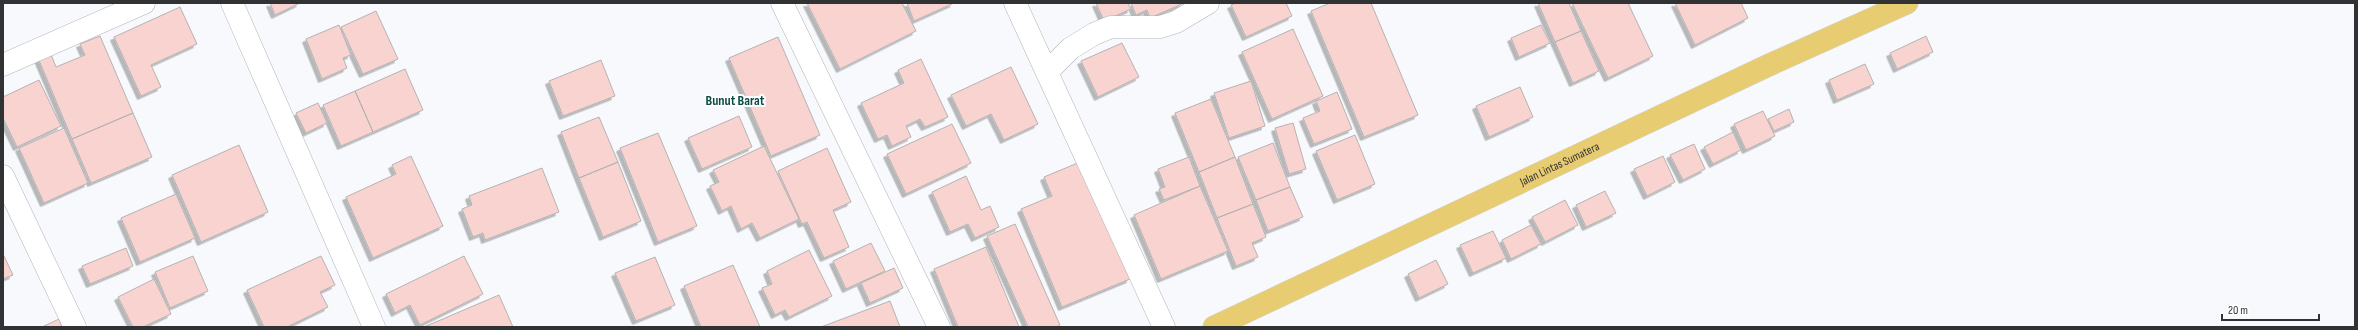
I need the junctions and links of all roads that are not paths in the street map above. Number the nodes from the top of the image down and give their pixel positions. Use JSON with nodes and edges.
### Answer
{"nodes":[{"id":1,"x":144,"y":3,"type":"edge"},
{"id":2,"x":232,"y":3,"type":"edge"},
{"id":3,"x":782,"y":3,"type":"edge"},
{"id":4,"x":1015,"y":3,"type":"edge"},
{"id":5,"x":1208,"y":3,"type":"edge"},
{"id":6,"x":1907,"y":3,"type":"edge"},
{"id":7,"x":3,"y":65,"type":"edge"},
{"id":8,"x":1048,"y":71,"type":"junction"},
{"id":9,"x":3,"y":176,"type":"edge"},
{"id":10,"x":76,"y":327,"type":"edge"},
{"id":11,"x":374,"y":327,"type":"edge"},
{"id":12,"x":939,"y":327,"type":"edge"},
{"id":13,"x":1164,"y":327,"type":"edge"},
{"id":14,"x":1214,"y":327,"type":"edge"}],
"edges":[{"from":1,"to":7,"type":"street"},
{"from":2,"to":11,"type":"street"},
{"from":3,"to":12,"type":"street"},
{"from":4,"to":8,"type":"street"},
{"from":5,"to":8,"type":"street"},
{"from":6,"to":14,"type":"highway","name":"Jalan Lintas Sumatera"},
{"from":8,"to":13,"type":"street"},
{"from":9,"to":10,"type":"street"}]}
